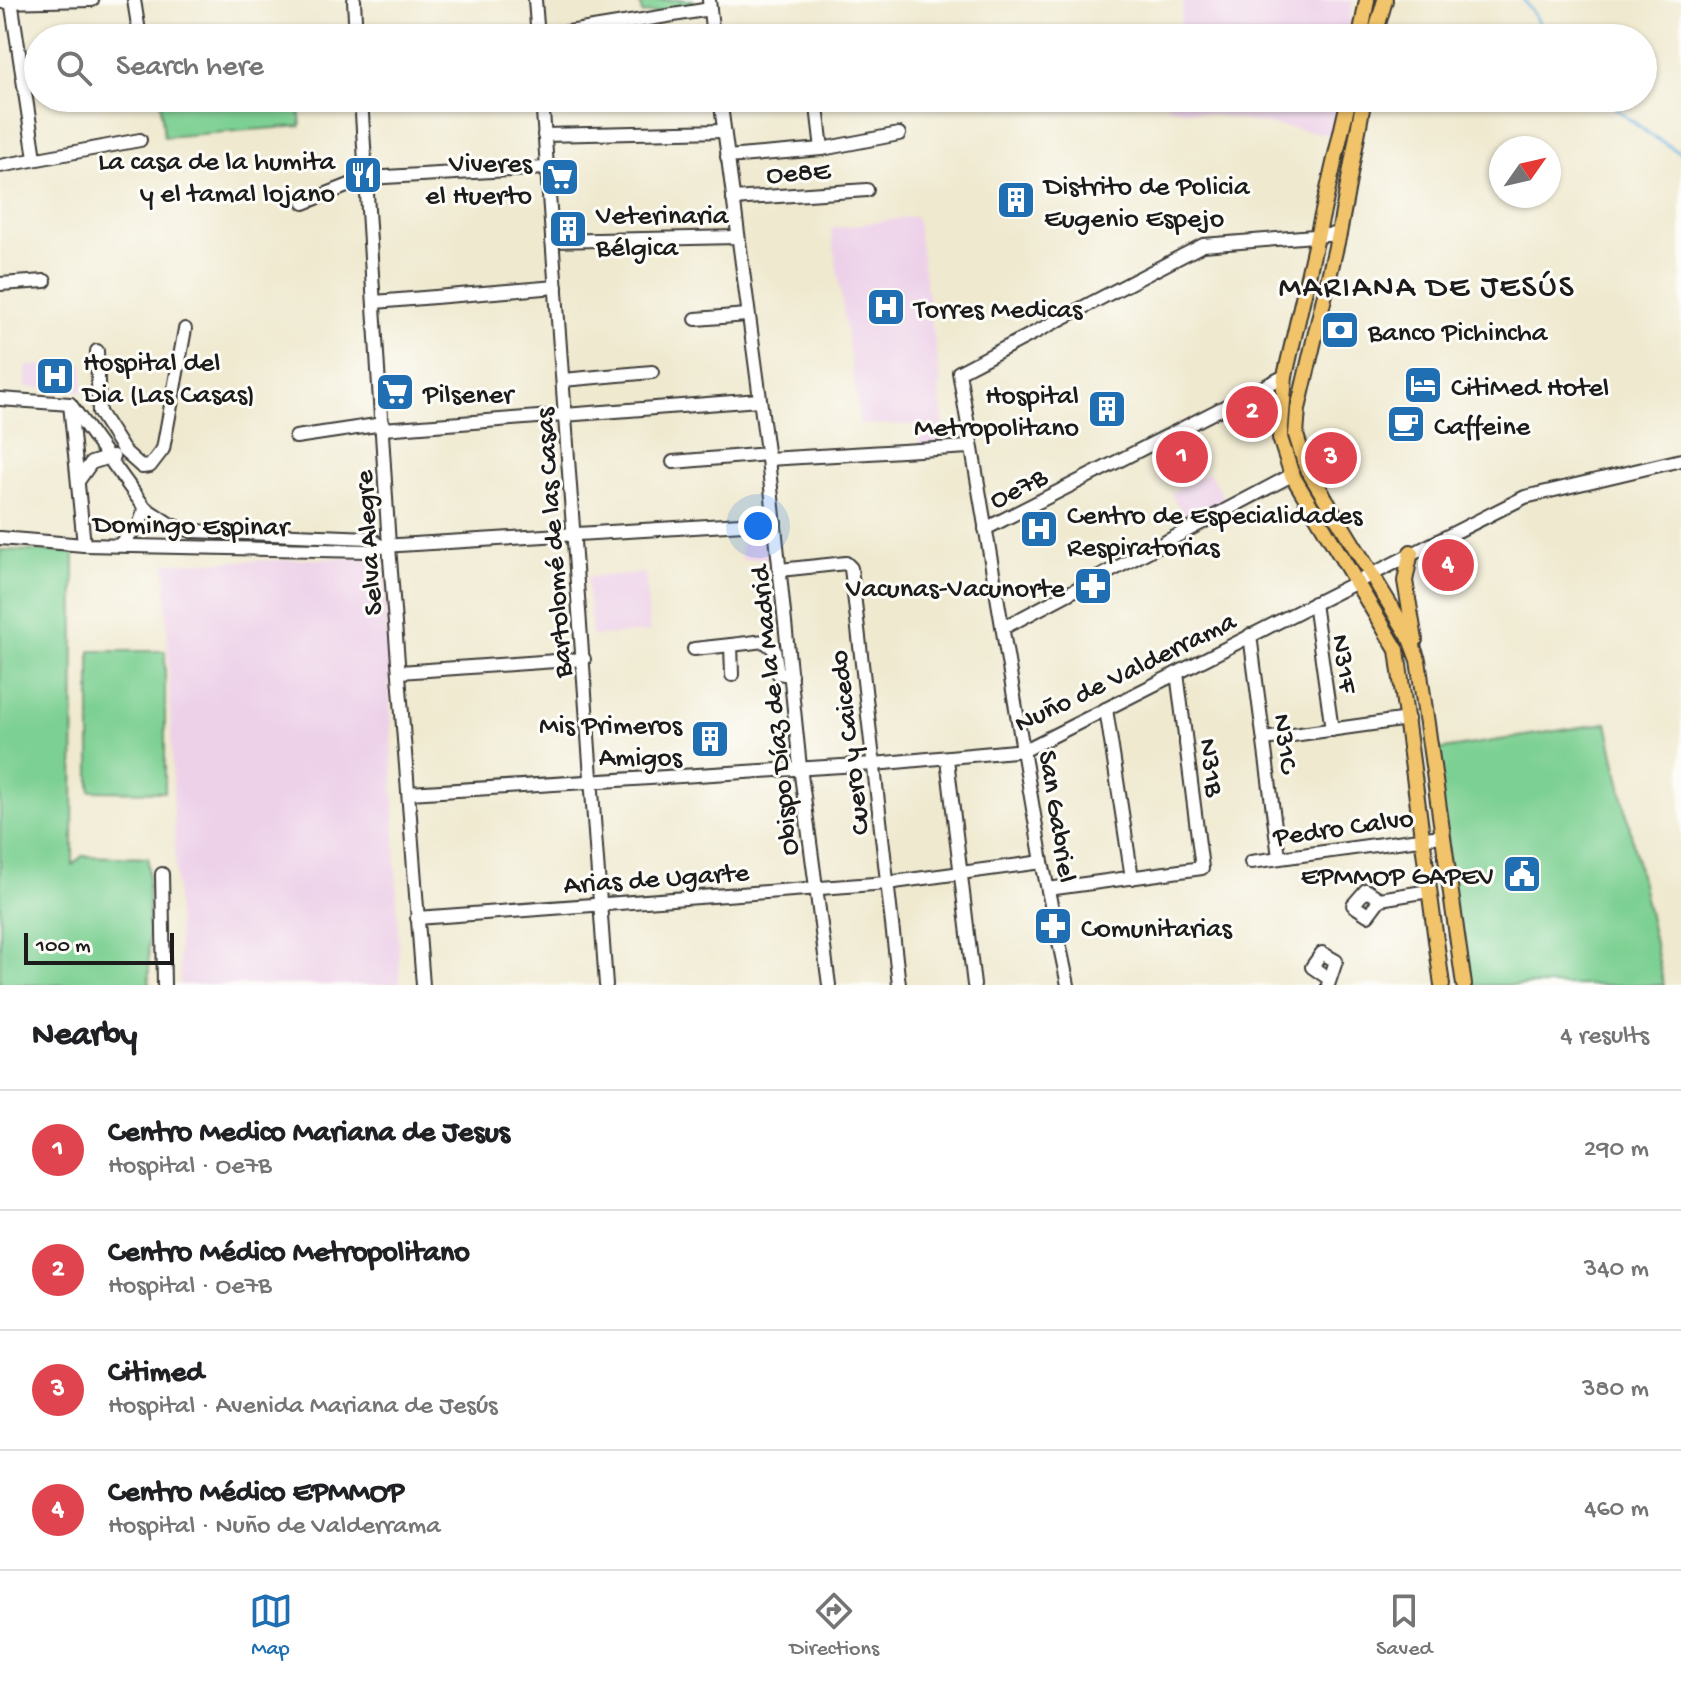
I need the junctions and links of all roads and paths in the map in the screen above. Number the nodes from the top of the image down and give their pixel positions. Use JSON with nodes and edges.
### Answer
{"nodes":[{"id":1,"x":11,"y":0,"type":"edge"},
{"id":2,"x":92,"y":0,"type":"edge"},
{"id":3,"x":134,"y":0,"type":"edge"},
{"id":4,"x":354,"y":0,"type":"edge"},
{"id":5,"x":535,"y":0,"type":"edge"},
{"id":6,"x":1357,"y":0,"type":"edge"},
{"id":7,"x":1367,"y":0,"type":"edge"},
{"id":8,"x":0,"y":2,"type":"edge"},
{"id":9,"x":1387,"y":3,"type":"edge"},
{"id":10,"x":709,"y":4,"type":"edge"},
{"id":11,"x":138,"y":24,"type":"edge"},
{"id":12,"x":355,"y":24,"type":"edge"},
{"id":13,"x":537,"y":24,"type":"edge"},
{"id":14,"x":605,"y":24,"type":"edge"},
{"id":15,"x":711,"y":24,"type":"edge"},
{"id":16,"x":1357,"y":24,"type":"edge"},
{"id":17,"x":1361,"y":24,"type":"edge"},
{"id":18,"x":1379,"y":24,"type":"edge"},
{"id":19,"x":24,"y":86,"type":"edge"},
{"id":20,"x":28,"y":112,"type":"edge"},
{"id":21,"x":362,"y":112,"type":"edge"},
{"id":22,"x":543,"y":112,"type":"edge"},
{"id":23,"x":722,"y":112,"type":"edge"},
{"id":24,"x":818,"y":112,"type":"edge"},
{"id":25,"x":1346,"y":112,"type":"edge"},
{"id":26,"x":1361,"y":112,"type":"edge"},
{"id":27,"x":724,"y":131,"type":"junction"},
{"id":28,"x":899,"y":134,"type":"dead end"},
{"id":29,"x":544,"y":135,"type":"junction"},
{"id":30,"x":140,"y":140,"type":"dead end"},
{"id":31,"x":822,"y":149,"type":"junction"},
{"id":32,"x":727,"y":157,"type":"junction"},
{"id":33,"x":35,"y":158,"type":"junction"},
{"id":34,"x":0,"y":166,"type":"edge"},
{"id":35,"x":546,"y":168,"type":"junction"},
{"id":36,"x":367,"y":178,"type":"junction"},
{"id":37,"x":867,"y":190,"type":"dead end"},
{"id":38,"x":733,"y":199,"type":"junction"},
{"id":39,"x":304,"y":203,"type":"dead end"},
{"id":40,"x":1339,"y":234,"type":"junction"},
{"id":41,"x":737,"y":237,"type":"junction"},
{"id":42,"x":1320,"y":238,"type":"junction"},
{"id":43,"x":552,"y":241,"type":"junction"},
{"id":44,"x":45,"y":281,"type":"dead end"},
{"id":45,"x":0,"y":284,"type":"edge"},
{"id":46,"x":556,"y":287,"type":"junction"},
{"id":47,"x":375,"y":302,"type":"junction"},
{"id":48,"x":747,"y":315,"type":"junction"},
{"id":49,"x":696,"y":319,"type":"dead end"},
{"id":50,"x":185,"y":329,"type":"dead end"},
{"id":51,"x":97,"y":351,"type":"dead end"},
{"id":52,"x":652,"y":372,"type":"dead end"},
{"id":53,"x":1285,"y":376,"type":"junction"},
{"id":54,"x":563,"y":380,"type":"junction"},
{"id":55,"x":0,"y":399,"type":"edge"},
{"id":56,"x":759,"y":400,"type":"junction"},
{"id":57,"x":70,"y":404,"type":"junction"},
{"id":58,"x":565,"y":415,"type":"junction"},
{"id":59,"x":383,"y":427,"type":"junction"},
{"id":60,"x":296,"y":437,"type":"dead end"},
{"id":61,"x":969,"y":447,"type":"junction"},
{"id":62,"x":124,"y":451,"type":"junction"},
{"id":63,"x":768,"y":457,"type":"junction"},
{"id":64,"x":108,"y":459,"type":"junction"},
{"id":65,"x":1681,"y":460,"type":"edge"},
{"id":66,"x":673,"y":462,"type":"dead end"},
{"id":67,"x":1292,"y":475,"type":"junction"},
{"id":68,"x":79,"y":480,"type":"junction"},
{"id":69,"x":145,"y":508,"type":"junction"},
{"id":70,"x":775,"y":522,"type":"junction"},
{"id":71,"x":985,"y":529,"type":"junction"},
{"id":72,"x":575,"y":537,"type":"junction"},
{"id":73,"x":0,"y":538,"type":"edge"},
{"id":74,"x":120,"y":544,"type":"junction"},
{"id":75,"x":84,"y":545,"type":"junction"},
{"id":76,"x":385,"y":546,"type":"junction"},
{"id":77,"x":1411,"y":552,"type":"junction"},
{"id":78,"x":780,"y":570,"type":"junction"},
{"id":79,"x":1372,"y":573,"type":"junction"},
{"id":80,"x":1358,"y":580,"type":"junction"},
{"id":81,"x":1314,"y":603,"type":"junction"},
{"id":82,"x":1003,"y":628,"type":"junction"},
{"id":83,"x":1250,"y":635,"type":"junction"},
{"id":84,"x":731,"y":645,"type":"junction"},
{"id":85,"x":694,"y":649,"type":"dead end"},
{"id":86,"x":584,"y":659,"type":"junction"},
{"id":87,"x":1418,"y":660,"type":"junction"},
{"id":88,"x":400,"y":672,"type":"junction"},
{"id":89,"x":1177,"y":673,"type":"junction"},
{"id":90,"x":732,"y":675,"type":"dead end"},
{"id":91,"x":791,"y":675,"type":"junction"},
{"id":92,"x":1106,"y":709,"type":"junction"},
{"id":93,"x":1408,"y":719,"type":"junction"},
{"id":94,"x":1332,"y":730,"type":"junction"},
{"id":95,"x":1264,"y":739,"type":"junction"},
{"id":96,"x":1025,"y":750,"type":"junction"},
{"id":97,"x":947,"y":759,"type":"junction"},
{"id":98,"x":874,"y":764,"type":"junction"},
{"id":99,"x":800,"y":767,"type":"junction"},
{"id":100,"x":592,"y":781,"type":"junction"},
{"id":101,"x":409,"y":793,"type":"junction"},
{"id":102,"x":1441,"y":836,"type":"junction"},
{"id":103,"x":1423,"y":838,"type":"junction"},
{"id":104,"x":1279,"y":857,"type":"junction"},
{"id":105,"x":1042,"y":862,"type":"junction"},
{"id":106,"x":1251,"y":862,"type":"dead end"},
{"id":107,"x":961,"y":873,"type":"junction"},
{"id":108,"x":162,"y":874,"type":"dead end"},
{"id":109,"x":1132,"y":878,"type":"junction"},
{"id":110,"x":1446,"y":879,"type":"junction"},
{"id":111,"x":887,"y":883,"type":"junction"},
{"id":112,"x":1429,"y":886,"type":"junction"},
{"id":113,"x":816,"y":888,"type":"junction"},
{"id":114,"x":1048,"y":889,"type":"junction"},
{"id":115,"x":1380,"y":899,"type":"dead end"},
{"id":116,"x":600,"y":905,"type":"junction"},
{"id":117,"x":417,"y":918,"type":"junction"},
{"id":118,"x":164,"y":985,"type":"edge"},
{"id":119,"x":423,"y":985,"type":"edge"},
{"id":120,"x":606,"y":985,"type":"edge"},
{"id":121,"x":829,"y":985,"type":"edge"},
{"id":122,"x":899,"y":985,"type":"edge"},
{"id":123,"x":974,"y":985,"type":"edge"},
{"id":124,"x":1068,"y":985,"type":"edge"},
{"id":125,"x":1442,"y":985,"type":"edge"},
{"id":126,"x":1464,"y":985,"type":"edge"}],
"edges":[{"from":1,"to":2,"type":"street"},
{"from":1,"to":8,"type":"street"},
{"from":1,"to":19,"type":"street"},
{"from":3,"to":11,"type":"street"},
{"from":4,"to":12,"type":"street"},
{"from":5,"to":13,"type":"street"},
{"from":6,"to":16,"type":"main road"},
{"from":7,"to":17,"type":"main road"},
{"from":9,"to":18,"type":"main road"},
{"from":10,"to":14,"type":"street"},
{"from":10,"to":15,"type":"street"},
{"from":20,"to":33,"type":"street"},
{"from":21,"to":36,"type":"street","name":"Selva Alegre"},
{"from":22,"to":29,"type":"street","name":"Bartolomé de las Casas"},
{"from":23,"to":27,"type":"street","name":"Obispo Díaz de la Madrid"},
{"from":24,"to":31,"type":"street"},
{"from":25,"to":42,"type":"main road"},
{"from":26,"to":40,"type":"main road"},
{"from":27,"to":29,"type":"street"},
{"from":27,"to":32,"type":"street","name":"Obispo Díaz de la Madrid"},
{"from":28,"to":31,"type":"street"},
{"from":29,"to":35,"type":"street","name":"Bartolomé de las Casas"},
{"from":30,"to":33,"type":"street"},
{"from":31,"to":32,"type":"street"},
{"from":32,"to":38,"type":"street","name":"Obispo Díaz de la Madrid"},
{"from":33,"to":34,"type":"street"},
{"from":35,"to":36,"type":"street"},
{"from":35,"to":43,"type":"street","name":"Bartolomé de las Casas"},
{"from":36,"to":39,"type":"street"},
{"from":36,"to":47,"type":"street","name":"Selva Alegre"},
{"from":37,"to":38,"type":"street","name":"Oe8E"},
{"from":38,"to":41,"type":"street","name":"Obispo Díaz de la Madrid"},
{"from":40,"to":42,"type":"street"},
{"from":40,"to":79,"type":"main road"},
{"from":41,"to":43,"type":"street"},
{"from":41,"to":48,"type":"street","name":"Obispo Díaz de la Madrid"},
{"from":42,"to":53,"type":"main road"},
{"from":42,"to":61,"type":"street","name":"San Gabriel"},
{"from":43,"to":46,"type":"street","name":"Bartolomé de las Casas"},
{"from":44,"to":45,"type":"street"},
{"from":46,"to":47,"type":"street"},
{"from":46,"to":54,"type":"street","name":"Bartolomé de las Casas"},
{"from":47,"to":59,"type":"street","name":"Selva Alegre"},
{"from":48,"to":49,"type":"street"},
{"from":48,"to":56,"type":"street","name":"Obispo Díaz de la Madrid"},
{"from":50,"to":62,"type":"street"},
{"from":51,"to":62,"type":"street"},
{"from":52,"to":54,"type":"street"},
{"from":53,"to":67,"type":"main road"},
{"from":53,"to":71,"type":"street","name":"Oe7B"},
{"from":54,"to":58,"type":"street","name":"Bartolomé de las Casas"},
{"from":55,"to":57,"type":"street"},
{"from":56,"to":58,"type":"street"},
{"from":56,"to":63,"type":"street","name":"Obispo Díaz de la Madrid"},
{"from":57,"to":64,"type":"street","name":"Domingo Espinar"},
{"from":57,"to":68,"type":"street"},
{"from":58,"to":59,"type":"street"},
{"from":58,"to":72,"type":"street","name":"Bartolomé de las Casas"},
{"from":59,"to":60,"type":"street"},
{"from":59,"to":76,"type":"street","name":"Selva Alegre"},
{"from":61,"to":63,"type":"street"},
{"from":61,"to":71,"type":"street","name":"San Gabriel"},
{"from":62,"to":64,"type":"street"},
{"from":63,"to":66,"type":"street"},
{"from":63,"to":70,"type":"street","name":"Obispo Díaz de la Madrid"},
{"from":64,"to":68,"type":"street"},
{"from":64,"to":69,"type":"street","name":"Domingo Espinar"},
{"from":65,"to":77,"type":"street","name":"Nuño de Valderrama"},
{"from":67,"to":80,"type":"main road"},
{"from":67,"to":82,"type":"street"},
{"from":68,"to":75,"type":"street"},
{"from":69,"to":74,"type":"street"},
{"from":69,"to":76,"type":"street","name":"Domingo Espinar"},
{"from":70,"to":72,"type":"street","name":"Domingo Espinar"},
{"from":70,"to":78,"type":"street","name":"Obispo Díaz de la Madrid"},
{"from":71,"to":82,"type":"street","name":"San Gabriel"},
{"from":72,"to":76,"type":"street","name":"Domingo Espinar"},
{"from":72,"to":86,"type":"street","name":"Bartolomé de las Casas"},
{"from":73,"to":75,"type":"street","name":"Domingo Espinar"},
{"from":74,"to":75,"type":"street","name":"Domingo Espinar"},
{"from":74,"to":76,"type":"street","name":"Domingo Espinar"},
{"from":76,"to":88,"type":"street","name":"Selva Alegre"},
{"from":77,"to":79,"type":"street","name":"Nuño de Valderrama"},
{"from":77,"to":87,"type":"main road"},
{"from":78,"to":91,"type":"street","name":"Obispo Díaz de la Madrid"},
{"from":78,"to":98,"type":"street","name":"Cuero y Caicedo"},
{"from":79,"to":80,"type":"street","name":"Nuño de Valderrama"},
{"from":79,"to":87,"type":"main road"},
{"from":80,"to":81,"type":"street","name":"Nuño de Valderrama"},
{"from":80,"to":93,"type":"main road"},
{"from":81,"to":83,"type":"street","name":"Nuño de Valderrama"},
{"from":81,"to":94,"type":"street","name":"N31F"},
{"from":82,"to":96,"type":"street","name":"San Gabriel"},
{"from":83,"to":89,"type":"street","name":"Nuño de Valderrama"},
{"from":83,"to":95,"type":"street","name":"N31C"},
{"from":84,"to":85,"type":"street"},
{"from":84,"to":90,"type":"street"},
{"from":84,"to":91,"type":"street"},
{"from":86,"to":88,"type":"street"},
{"from":86,"to":100,"type":"street","name":"Bartolomé de las Casas"},
{"from":87,"to":102,"type":"main road"},
{"from":88,"to":101,"type":"street","name":"Selva Alegre"},
{"from":89,"to":92,"type":"street","name":"Nuño de Valderrama"},
{"from":89,"to":109,"type":"street","name":"N31B"},
{"from":91,"to":99,"type":"street","name":"Obispo Díaz de la Madrid"},
{"from":92,"to":96,"type":"street","name":"Nuño de Valderrama"},
{"from":92,"to":109,"type":"street"},
{"from":93,"to":94,"type":"street"},
{"from":93,"to":103,"type":"main road"},
{"from":94,"to":95,"type":"street"},
{"from":95,"to":104,"type":"street","name":"N31C"},
{"from":96,"to":97,"type":"street","name":"Nuño de Valderrama"},
{"from":96,"to":105,"type":"street","name":"San Gabriel"},
{"from":97,"to":98,"type":"street","name":"Nuño de Valderrama"},
{"from":97,"to":107,"type":"street"},
{"from":98,"to":99,"type":"street","name":"Nuño de Valderrama"},
{"from":98,"to":111,"type":"street","name":"Cuero y Caicedo"},
{"from":99,"to":100,"type":"street","name":"Nuño de Valderrama"},
{"from":99,"to":113,"type":"street","name":"Obispo Díaz de la Madrid"},
{"from":100,"to":101,"type":"street","name":"Nuño de Valderrama"},
{"from":100,"to":116,"type":"street","name":"Bartolomé de las Casas"},
{"from":101,"to":117,"type":"street","name":"Selva Alegre"},
{"from":102,"to":103,"type":"street","name":"Pedro Calvo"},
{"from":102,"to":110,"type":"main road"},
{"from":103,"to":104,"type":"street","name":"Pedro Calvo"},
{"from":103,"to":112,"type":"main road"},
{"from":104,"to":106,"type":"street","name":"Pedro Calvo"},
{"from":105,"to":107,"type":"street","name":"Arias de Ugarte"},
{"from":105,"to":114,"type":"street","name":"San Gabriel"},
{"from":107,"to":111,"type":"street","name":"Arias de Ugarte"},
{"from":107,"to":123,"type":"street"},
{"from":108,"to":118,"type":"street"},
{"from":109,"to":114,"type":"street"},
{"from":110,"to":112,"type":"main road"},
{"from":110,"to":126,"type":"main road"},
{"from":111,"to":113,"type":"street","name":"Arias de Ugarte"},
{"from":111,"to":122,"type":"street","name":"Cuero y Caicedo"},
{"from":112,"to":115,"type":"street"},
{"from":112,"to":125,"type":"main road"},
{"from":113,"to":116,"type":"street","name":"Arias de Ugarte"},
{"from":113,"to":121,"type":"street","name":"Obispo Díaz de la Madrid"},
{"from":114,"to":124,"type":"street","name":"San Gabriel"},
{"from":116,"to":117,"type":"street","name":"Arias de Ugarte"},
{"from":116,"to":120,"type":"street","name":"Bartolomé de las Casas"},
{"from":117,"to":119,"type":"street","name":"Selva Alegre"}]}
